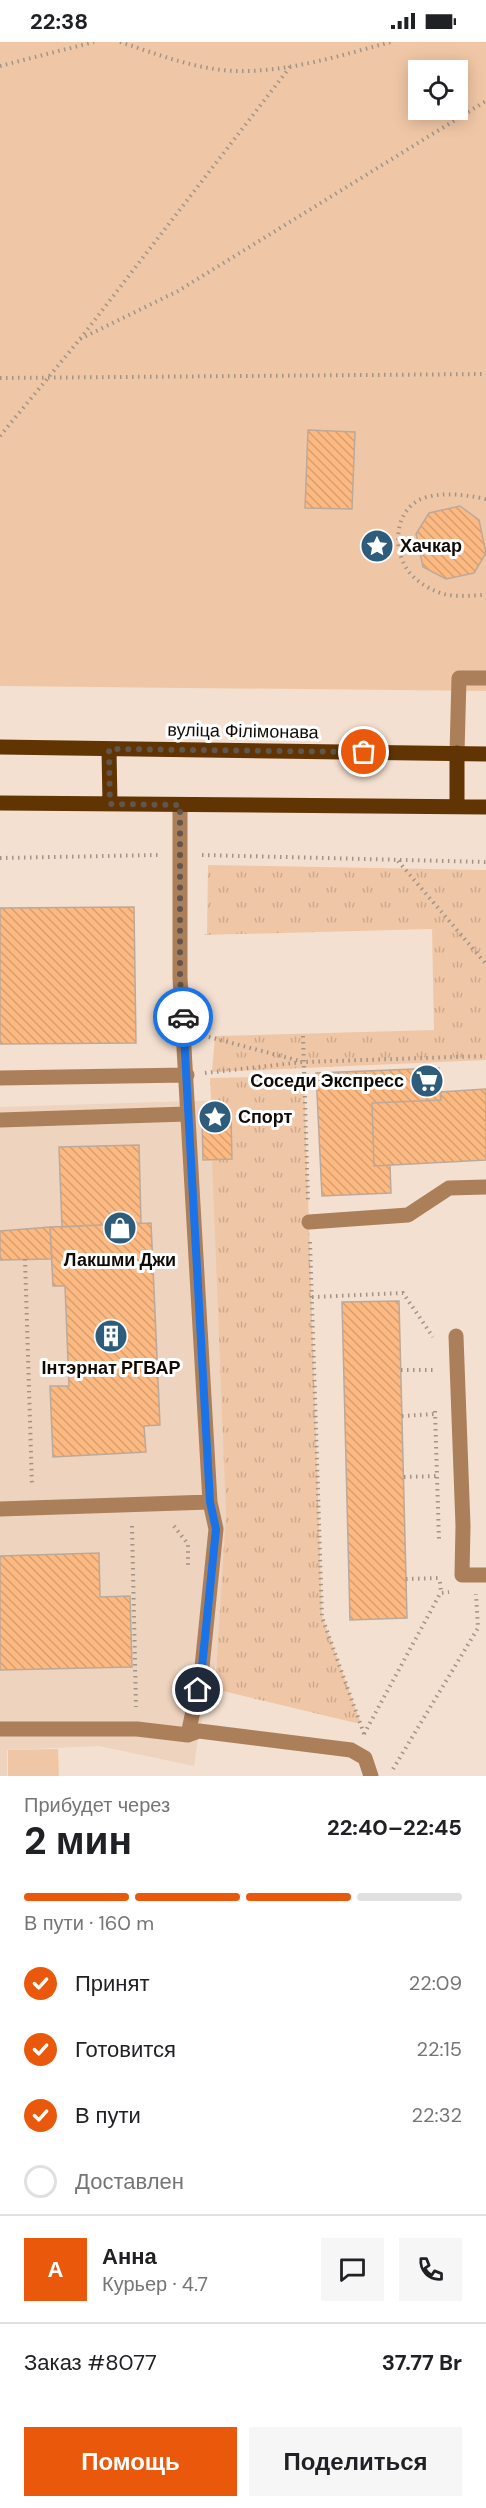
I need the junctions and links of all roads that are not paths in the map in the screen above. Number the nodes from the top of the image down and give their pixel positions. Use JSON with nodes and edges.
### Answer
{"nodes":[{"id":1,"x":486,"y":678,"type":"edge"},
{"id":2,"x":0,"y":747,"type":"edge"},
{"id":3,"x":109,"y":749,"type":"junction"},
{"id":4,"x":457,"y":753,"type":"junction"},
{"id":5,"x":486,"y":754,"type":"edge"},
{"id":6,"x":0,"y":803,"type":"edge"},
{"id":7,"x":110,"y":804,"type":"junction"},
{"id":8,"x":180,"y":805,"type":"junction"},
{"id":9,"x":457,"y":806,"type":"junction"},
{"id":10,"x":486,"y":807,"type":"edge"},
{"id":11,"x":187,"y":1075,"type":"junction"},
{"id":12,"x":0,"y":1078,"type":"edge"},
{"id":13,"x":187,"y":1114,"type":"junction"},
{"id":14,"x":0,"y":1120,"type":"edge"},
{"id":15,"x":486,"y":1187,"type":"edge"},
{"id":16,"x":309,"y":1222,"type":"road end"},
{"id":17,"x":456,"y":1336,"type":"dead end"},
{"id":18,"x":210,"y":1502,"type":"junction"},
{"id":19,"x":0,"y":1509,"type":"edge"},
{"id":20,"x":486,"y":1575,"type":"edge"},
{"id":21,"x":0,"y":1730,"type":"edge"},
{"id":22,"x":188,"y":1735,"type":"junction"},
{"id":23,"x":371,"y":1776,"type":"edge"}],
"edges":[{"from":1,"to":4,"type":"lane"},
{"from":2,"to":3,"type":"main road","name":"вуліца Філімонава"},
{"from":3,"to":4,"type":"main road","name":"вуліца Філімонава"},
{"from":3,"to":7,"type":"main road"},
{"from":4,"to":5,"type":"main road","name":"вуліца Філімонава"},
{"from":4,"to":9,"type":"main road"},
{"from":6,"to":7,"type":"main road"},
{"from":7,"to":8,"type":"main road"},
{"from":8,"to":9,"type":"main road"},
{"from":8,"to":11,"type":"lane"},
{"from":9,"to":10,"type":"main road"},
{"from":11,"to":12,"type":"lane"},
{"from":11,"to":13,"type":"lane"},
{"from":13,"to":14,"type":"lane"},
{"from":13,"to":18,"type":"lane"},
{"from":15,"to":16,"type":"lane"},
{"from":17,"to":20,"type":"lane"},
{"from":18,"to":19,"type":"lane"},
{"from":18,"to":22,"type":"lane"},
{"from":21,"to":22,"type":"lane"},
{"from":22,"to":23,"type":"lane"}]}
